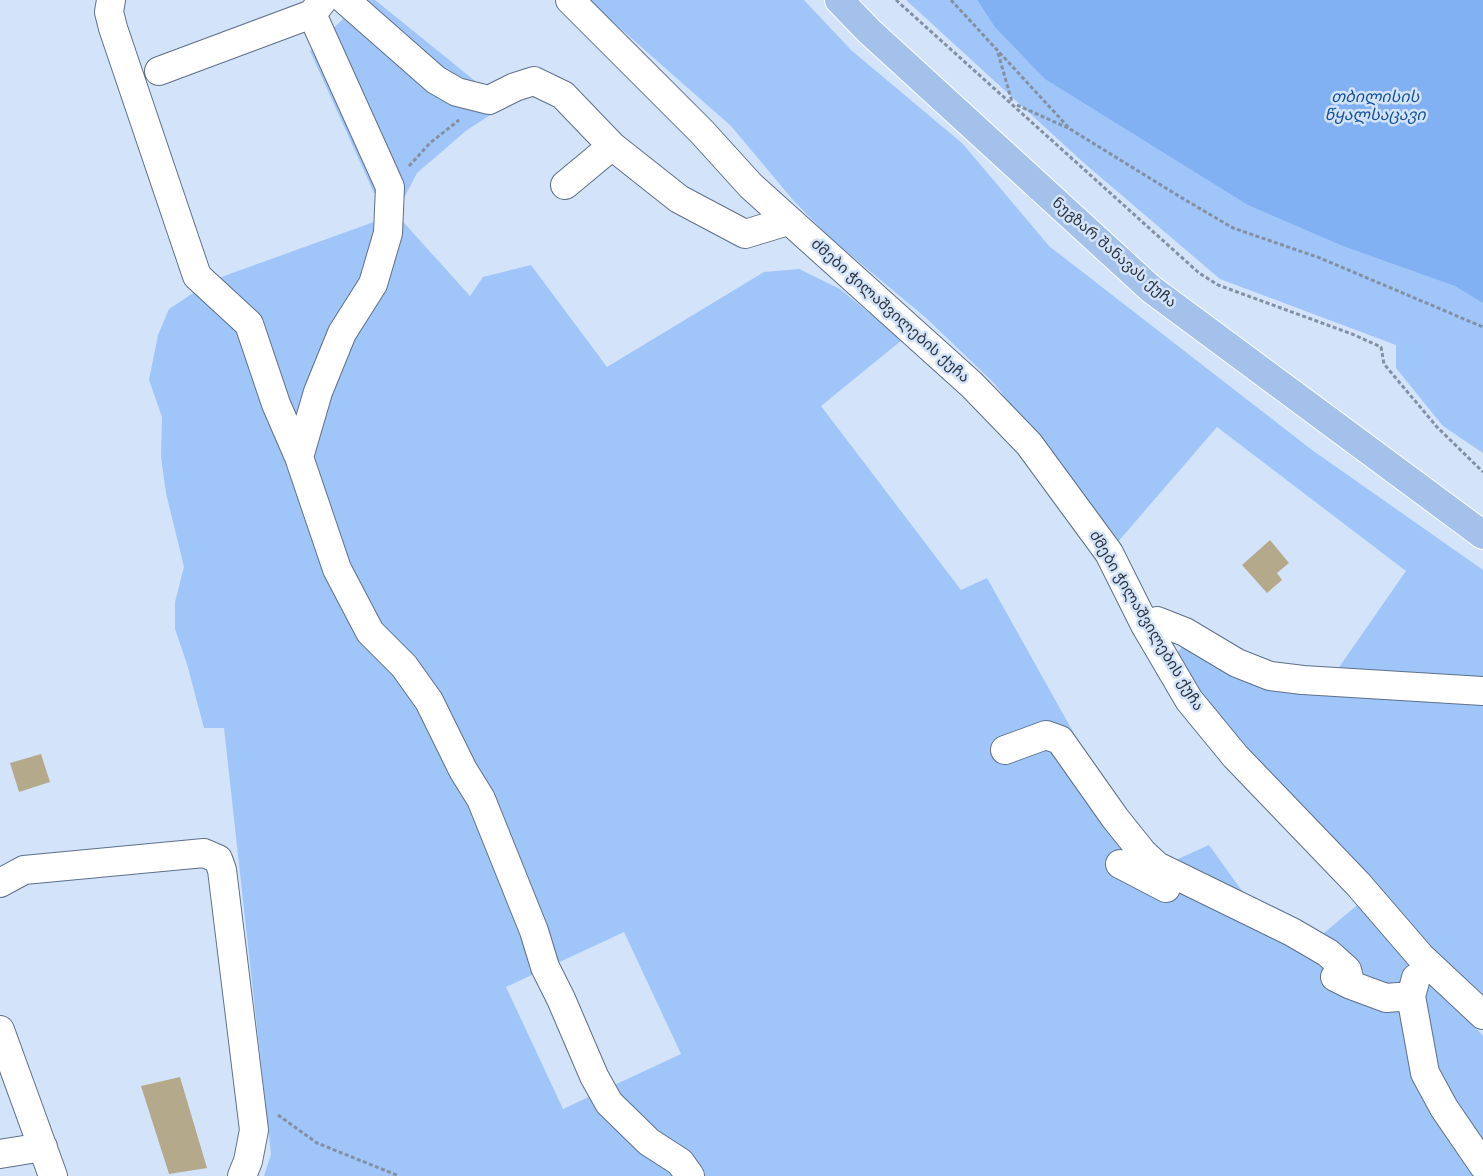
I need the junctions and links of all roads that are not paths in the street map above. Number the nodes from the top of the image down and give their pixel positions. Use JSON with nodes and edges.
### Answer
{"nodes":[{"id":1,"x":111,"y":0,"type":"edge"},
{"id":2,"x":345,"y":0,"type":"edge"},
{"id":3,"x":570,"y":0,"type":"edge"},
{"id":4,"x":839,"y":0,"type":"edge"},
{"id":5,"x":318,"y":7,"type":"edge"},
{"id":6,"x":158,"y":71,"type":"dead end"},
{"id":7,"x":612,"y":146,"type":"junction"},
{"id":8,"x":564,"y":186,"type":"dead end"},
{"id":9,"x":788,"y":221,"type":"junction"},
{"id":10,"x":299,"y":457,"type":"junction"},
{"id":11,"x":1483,"y":534,"type":"edge"},
{"id":12,"x":1144,"y":625,"type":"junction"},
{"id":13,"x":1483,"y":691,"type":"edge"},
{"id":14,"x":1005,"y":750,"type":"dead end"},
{"id":15,"x":1120,"y":864,"type":"dead end"},
{"id":16,"x":0,"y":883,"type":"edge"},
{"id":17,"x":1421,"y":957,"type":"junction"},
{"id":18,"x":1351,"y":985,"type":"junction"},
{"id":19,"x":1411,"y":996,"type":"junction"},
{"id":20,"x":1483,"y":1016,"type":"edge"},
{"id":21,"x":0,"y":1030,"type":"edge"},
{"id":22,"x":43,"y":1147,"type":"junction"},
{"id":23,"x":0,"y":1154,"type":"edge"},
{"id":24,"x":1483,"y":1165,"type":"edge"},
{"id":25,"x":53,"y":1176,"type":"edge"},
{"id":26,"x":242,"y":1176,"type":"edge"},
{"id":27,"x":690,"y":1176,"type":"edge"}],
"edges":[{"from":1,"to":10,"type":"street"},
{"from":2,"to":7,"type":"street"},
{"from":3,"to":9,"type":"street","name":"ძმები ჭილაშვილების ქუჩა"},
{"from":4,"to":11,"type":"main road","name":"ნუგზარ შანავას ქუჩა"},
{"from":5,"to":6,"type":"street"},
{"from":5,"to":10,"type":"street"},
{"from":7,"to":8,"type":"street"},
{"from":7,"to":9,"type":"street"},
{"from":9,"to":12,"type":"street","name":"ძმები ჭილაშვილების ქუჩა"},
{"from":10,"to":27,"type":"street"},
{"from":12,"to":13,"type":"street"},
{"from":12,"to":17,"type":"street","name":"ძმები ჭილაშვილების ქუჩა"},
{"from":14,"to":18,"type":"street"},
{"from":15,"to":18,"type":"street"},
{"from":16,"to":26,"type":"street"},
{"from":17,"to":19,"type":"street"},
{"from":17,"to":20,"type":"street","name":"ძმები ჭილაშვილების ქუჩა"},
{"from":18,"to":19,"type":"street"},
{"from":19,"to":24,"type":"street"},
{"from":21,"to":22,"type":"street"},
{"from":22,"to":23,"type":"street"},
{"from":22,"to":25,"type":"street"}]}
